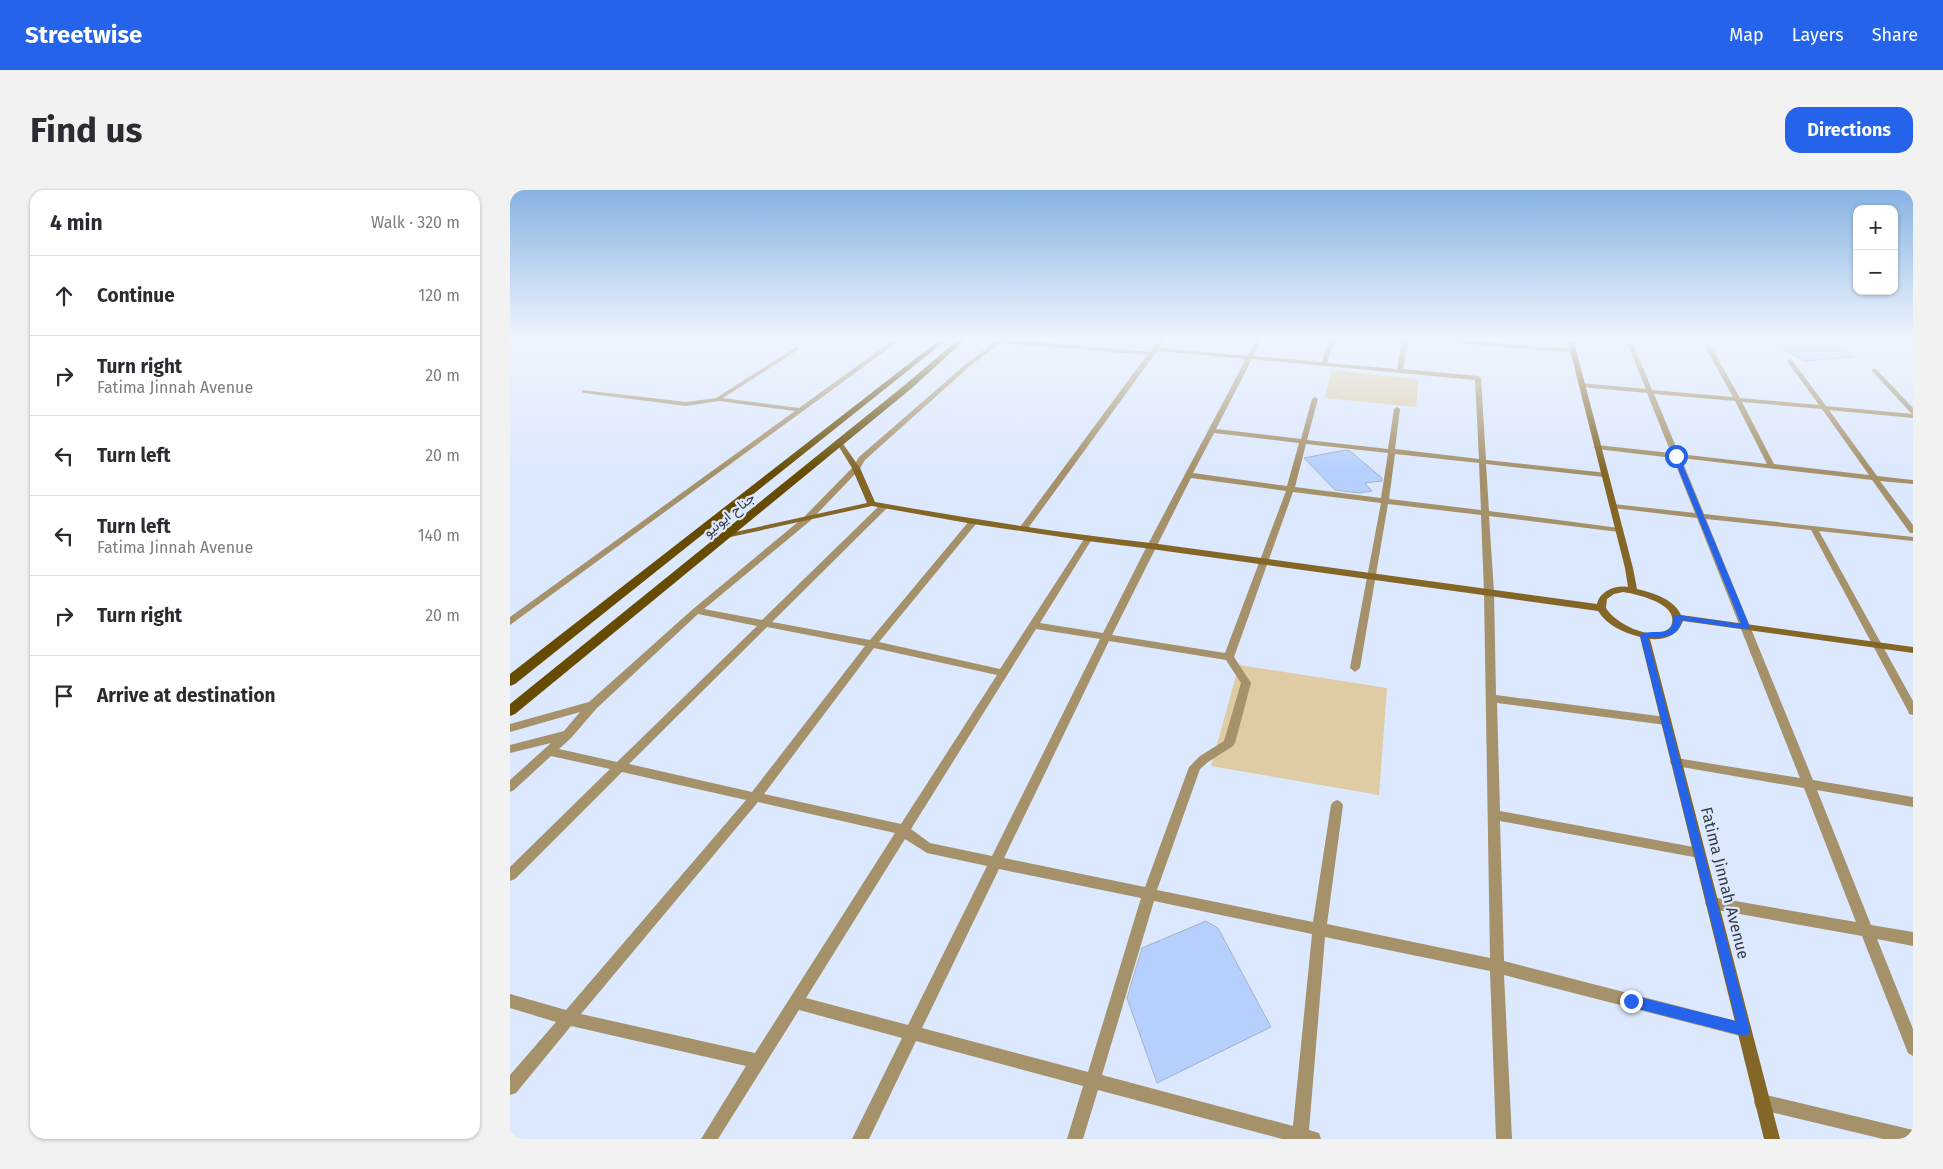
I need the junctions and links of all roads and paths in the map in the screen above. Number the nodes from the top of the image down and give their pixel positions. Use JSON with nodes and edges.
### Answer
{"nodes":[{"id":1,"x":743,"y":382,"type":"edge"},
{"id":2,"x":838,"y":382,"type":"edge"},
{"id":3,"x":890,"y":382,"type":"edge"},
{"id":4,"x":913,"y":382,"type":"edge"},
{"id":5,"x":948,"y":382,"type":"edge"},
{"id":6,"x":1131,"y":382,"type":"edge"},
{"id":7,"x":1238,"y":382,"type":"edge"},
{"id":8,"x":1478,"y":382,"type":"edge"},
{"id":9,"x":1646,"y":382,"type":"edge"},
{"id":10,"x":1728,"y":382,"type":"edge"},
{"id":11,"x":1805,"y":382,"type":"edge"},
{"id":12,"x":1885,"y":382,"type":"edge"},
{"id":13,"x":1581,"y":385,"type":"joint"},
{"id":14,"x":584,"y":391,"type":"dead end"},
{"id":15,"x":1649,"y":391,"type":"junction"},
{"id":16,"x":719,"y":399,"type":"junction"},
{"id":17,"x":1315,"y":399,"type":"dead end"},
{"id":18,"x":1738,"y":400,"type":"junction"},
{"id":19,"x":1824,"y":408,"type":"junction"},
{"id":20,"x":1397,"y":409,"type":"dead end"},
{"id":21,"x":799,"y":410,"type":"junction"},
{"id":22,"x":1913,"y":412,"type":"edge"},
{"id":23,"x":1913,"y":416,"type":"edge"},
{"id":24,"x":1212,"y":431,"type":"junction"},
{"id":25,"x":1304,"y":441,"type":"junction"},
{"id":26,"x":839,"y":442,"type":"junction"},
{"id":27,"x":1597,"y":448,"type":"junction"},
{"id":28,"x":1390,"y":450,"type":"junction"},
{"id":29,"x":1676,"y":456,"type":"junction"},
{"id":30,"x":1482,"y":460,"type":"junction"},
{"id":31,"x":1772,"y":466,"type":"junction"},
{"id":32,"x":856,"y":468,"type":"junction"},
{"id":33,"x":1188,"y":475,"type":"junction"},
{"id":34,"x":1604,"y":475,"type":"junction"},
{"id":35,"x":1875,"y":478,"type":"junction"},
{"id":36,"x":1913,"y":482,"type":"edge"},
{"id":37,"x":1290,"y":490,"type":"junction"},
{"id":38,"x":1385,"y":501,"type":"junction"},
{"id":39,"x":872,"y":504,"type":"junction"},
{"id":40,"x":884,"y":506,"type":"junction"},
{"id":41,"x":1613,"y":506,"type":"junction"},
{"id":42,"x":1485,"y":512,"type":"junction"},
{"id":43,"x":1700,"y":515,"type":"junction"},
{"id":44,"x":807,"y":519,"type":"junction"},
{"id":45,"x":972,"y":522,"type":"junction"},
{"id":46,"x":1812,"y":527,"type":"junction"},
{"id":47,"x":1023,"y":529,"type":"junction"},
{"id":48,"x":1619,"y":530,"type":"junction"},
{"id":49,"x":1913,"y":531,"type":"edge"},
{"id":50,"x":726,"y":536,"type":"junction"},
{"id":51,"x":1088,"y":539,"type":"junction"},
{"id":52,"x":1913,"y":539,"type":"edge"},
{"id":53,"x":1150,"y":546,"type":"junction"},
{"id":54,"x":1263,"y":561,"type":"junction"},
{"id":55,"x":1371,"y":576,"type":"junction"},
{"id":56,"x":1633,"y":590,"type":"junction"},
{"id":57,"x":1489,"y":592,"type":"junction"},
{"id":58,"x":1601,"y":608,"type":"junction"},
{"id":59,"x":696,"y":611,"type":"junction"},
{"id":60,"x":1677,"y":617,"type":"junction"},
{"id":61,"x":510,"y":622,"type":"edge"},
{"id":62,"x":764,"y":625,"type":"junction"},
{"id":63,"x":1033,"y":625,"type":"junction"},
{"id":64,"x":1746,"y":627,"type":"junction"},
{"id":65,"x":1644,"y":635,"type":"junction"},
{"id":66,"x":1105,"y":638,"type":"junction"},
{"id":67,"x":872,"y":644,"type":"junction"},
{"id":68,"x":1877,"y":645,"type":"junction"},
{"id":69,"x":1913,"y":650,"type":"edge"},
{"id":70,"x":1229,"y":657,"type":"junction"},
{"id":71,"x":1355,"y":668,"type":"dead end"},
{"id":72,"x":1002,"y":673,"type":"junction"},
{"id":73,"x":510,"y":681,"type":"edge"},
{"id":74,"x":1491,"y":698,"type":"junction"},
{"id":75,"x":593,"y":705,"type":"junction"},
{"id":76,"x":510,"y":711,"type":"edge"},
{"id":77,"x":1913,"y":711,"type":"edge"},
{"id":78,"x":1666,"y":721,"type":"junction"},
{"id":79,"x":510,"y":728,"type":"edge"},
{"id":80,"x":567,"y":735,"type":"junction"},
{"id":81,"x":510,"y":749,"type":"edge"},
{"id":82,"x":549,"y":751,"type":"junction"},
{"id":83,"x":1676,"y":762,"type":"junction"},
{"id":84,"x":619,"y":767,"type":"junction"},
{"id":85,"x":1809,"y":785,"type":"junction"},
{"id":86,"x":510,"y":787,"type":"edge"},
{"id":87,"x":755,"y":797,"type":"junction"},
{"id":88,"x":1913,"y":802,"type":"edge"},
{"id":89,"x":1336,"y":805,"type":"dead end"},
{"id":90,"x":1494,"y":815,"type":"junction"},
{"id":91,"x":904,"y":830,"type":"junction"},
{"id":92,"x":1699,"y":853,"type":"junction"},
{"id":93,"x":995,"y":864,"type":"junction"},
{"id":94,"x":510,"y":875,"type":"edge"},
{"id":95,"x":1150,"y":895,"type":"junction"},
{"id":96,"x":1712,"y":903,"type":"junction"},
{"id":97,"x":1319,"y":930,"type":"junction"},
{"id":98,"x":1866,"y":930,"type":"junction"},
{"id":99,"x":1913,"y":939,"type":"edge"},
{"id":100,"x":1497,"y":966,"type":"junction"},
{"id":101,"x":510,"y":1001,"type":"edge"},
{"id":102,"x":795,"y":1002,"type":"junction"},
{"id":103,"x":568,"y":1018,"type":"junction"},
{"id":104,"x":1744,"y":1030,"type":"junction"},
{"id":105,"x":912,"y":1033,"type":"junction"},
{"id":106,"x":1913,"y":1048,"type":"edge"},
{"id":107,"x":758,"y":1061,"type":"junction"},
{"id":108,"x":1094,"y":1081,"type":"junction"},
{"id":109,"x":510,"y":1087,"type":"edge"},
{"id":110,"x":1762,"y":1102,"type":"junction"},
{"id":111,"x":1305,"y":1138,"type":"edge"},
{"id":112,"x":1913,"y":1138,"type":"edge"},
{"id":113,"x":709,"y":1139,"type":"edge"},
{"id":114,"x":860,"y":1139,"type":"edge"},
{"id":115,"x":1075,"y":1139,"type":"edge"},
{"id":116,"x":1504,"y":1139,"type":"edge"},
{"id":117,"x":1772,"y":1139,"type":"edge"}],
"edges":[{"from":1,"to":16,"type":"street"},
{"from":2,"to":21,"type":"street"},
{"from":3,"to":73,"type":"main road","name":"جناح ایونیو"},
{"from":4,"to":26,"type":"main road","name":"جناح ایونیو"},
{"from":5,"to":32,"type":"street"},
{"from":6,"to":47,"type":"street"},
{"from":7,"to":24,"type":"street"},
{"from":8,"to":30,"type":"street"},
{"from":9,"to":15,"type":"street"},
{"from":10,"to":18,"type":"street"},
{"from":11,"to":19,"type":"street"},
{"from":12,"to":22,"type":"street"},
{"from":13,"to":15,"type":"street"},
{"from":13,"to":27,"type":"street"},
{"from":14,"to":16,"type":"street"},
{"from":15,"to":18,"type":"street"},
{"from":15,"to":29,"type":"street"},
{"from":16,"to":21,"type":"street"},
{"from":17,"to":25,"type":"street"},
{"from":18,"to":19,"type":"street"},
{"from":18,"to":31,"type":"street"},
{"from":19,"to":23,"type":"street"},
{"from":19,"to":35,"type":"street"},
{"from":20,"to":28,"type":"street"},
{"from":21,"to":61,"type":"street"},
{"from":24,"to":25,"type":"street"},
{"from":24,"to":33,"type":"street"},
{"from":25,"to":28,"type":"street"},
{"from":25,"to":37,"type":"street"},
{"from":26,"to":32,"type":"street"},
{"from":26,"to":50,"type":"main road","name":"جناح ایونیو"},
{"from":27,"to":29,"type":"street"},
{"from":27,"to":34,"type":"street"},
{"from":28,"to":30,"type":"street"},
{"from":28,"to":38,"type":"street"},
{"from":29,"to":31,"type":"street"},
{"from":29,"to":43,"type":"street"},
{"from":30,"to":34,"type":"street"},
{"from":30,"to":42,"type":"street"},
{"from":31,"to":35,"type":"street"},
{"from":32,"to":39,"type":"street"},
{"from":32,"to":44,"type":"street"},
{"from":33,"to":37,"type":"street"},
{"from":33,"to":53,"type":"street"},
{"from":34,"to":41,"type":"street"},
{"from":35,"to":36,"type":"street"},
{"from":35,"to":49,"type":"street"},
{"from":37,"to":38,"type":"street"},
{"from":37,"to":54,"type":"street"},
{"from":38,"to":42,"type":"street"},
{"from":38,"to":55,"type":"street"},
{"from":39,"to":40,"type":"street"},
{"from":39,"to":44,"type":"street"},
{"from":40,"to":45,"type":"street"},
{"from":40,"to":62,"type":"street"},
{"from":41,"to":43,"type":"street"},
{"from":41,"to":48,"type":"street"},
{"from":42,"to":48,"type":"street"},
{"from":42,"to":57,"type":"street"},
{"from":43,"to":46,"type":"street"},
{"from":43,"to":64,"type":"street"},
{"from":44,"to":50,"type":"street"},
{"from":44,"to":59,"type":"street"},
{"from":45,"to":47,"type":"street"},
{"from":45,"to":67,"type":"street"},
{"from":46,"to":52,"type":"street"},
{"from":46,"to":68,"type":"street"},
{"from":47,"to":51,"type":"street"},
{"from":48,"to":56,"type":"street"},
{"from":50,"to":76,"type":"main road","name":"جناح ایونیو"},
{"from":51,"to":53,"type":"street"},
{"from":51,"to":63,"type":"street"},
{"from":53,"to":54,"type":"street"},
{"from":53,"to":66,"type":"street"},
{"from":54,"to":55,"type":"street"},
{"from":54,"to":70,"type":"street"},
{"from":55,"to":57,"type":"street"},
{"from":55,"to":71,"type":"street"},
{"from":56,"to":58,"type":"street"},
{"from":56,"to":60,"type":"street"},
{"from":57,"to":58,"type":"street"},
{"from":57,"to":74,"type":"street"},
{"from":58,"to":65,"type":"street"},
{"from":59,"to":62,"type":"street"},
{"from":59,"to":75,"type":"street"},
{"from":60,"to":64,"type":"street"},
{"from":60,"to":65,"type":"street"},
{"from":62,"to":67,"type":"street"},
{"from":62,"to":84,"type":"street"},
{"from":63,"to":66,"type":"street"},
{"from":63,"to":72,"type":"street"},
{"from":64,"to":68,"type":"street"},
{"from":64,"to":85,"type":"street"},
{"from":65,"to":78,"type":"street","name":"Fatima Jinnah Avenue"},
{"from":66,"to":70,"type":"street"},
{"from":66,"to":93,"type":"street"},
{"from":67,"to":72,"type":"street"},
{"from":67,"to":87,"type":"street"},
{"from":68,"to":69,"type":"street"},
{"from":68,"to":77,"type":"street"},
{"from":70,"to":95,"type":"street"},
{"from":72,"to":91,"type":"street"},
{"from":74,"to":78,"type":"street"},
{"from":74,"to":90,"type":"street"},
{"from":75,"to":79,"type":"street"},
{"from":75,"to":80,"type":"street"},
{"from":78,"to":83,"type":"street","name":"Fatima Jinnah Avenue"},
{"from":80,"to":81,"type":"street"},
{"from":80,"to":82,"type":"street"},
{"from":82,"to":84,"type":"street"},
{"from":82,"to":86,"type":"street"},
{"from":83,"to":85,"type":"street"},
{"from":83,"to":92,"type":"street","name":"Fatima Jinnah Avenue"},
{"from":84,"to":87,"type":"street"},
{"from":84,"to":94,"type":"street"},
{"from":85,"to":88,"type":"street"},
{"from":85,"to":98,"type":"street"},
{"from":87,"to":91,"type":"street"},
{"from":87,"to":103,"type":"street"},
{"from":89,"to":97,"type":"street"},
{"from":90,"to":92,"type":"street"},
{"from":90,"to":100,"type":"street"},
{"from":91,"to":93,"type":"street"},
{"from":91,"to":102,"type":"street"},
{"from":92,"to":96,"type":"street","name":"Fatima Jinnah Avenue"},
{"from":93,"to":95,"type":"street"},
{"from":93,"to":105,"type":"street"},
{"from":95,"to":97,"type":"street"},
{"from":95,"to":108,"type":"street"},
{"from":96,"to":98,"type":"street"},
{"from":96,"to":104,"type":"street","name":"Fatima Jinnah Avenue"},
{"from":97,"to":100,"type":"street"},
{"from":97,"to":111,"type":"street"},
{"from":98,"to":99,"type":"street"},
{"from":98,"to":106,"type":"street"},
{"from":100,"to":104,"type":"street"},
{"from":100,"to":116,"type":"street"},
{"from":101,"to":103,"type":"street"},
{"from":102,"to":105,"type":"street"},
{"from":102,"to":107,"type":"street"},
{"from":103,"to":107,"type":"street"},
{"from":103,"to":109,"type":"street"},
{"from":104,"to":110,"type":"street","name":"Fatima Jinnah Avenue"},
{"from":105,"to":108,"type":"street"},
{"from":105,"to":114,"type":"street"},
{"from":107,"to":113,"type":"street"},
{"from":108,"to":111,"type":"street"},
{"from":108,"to":115,"type":"street"},
{"from":110,"to":112,"type":"street"},
{"from":110,"to":117,"type":"street","name":"Fatima Jinnah Avenue"}]}
